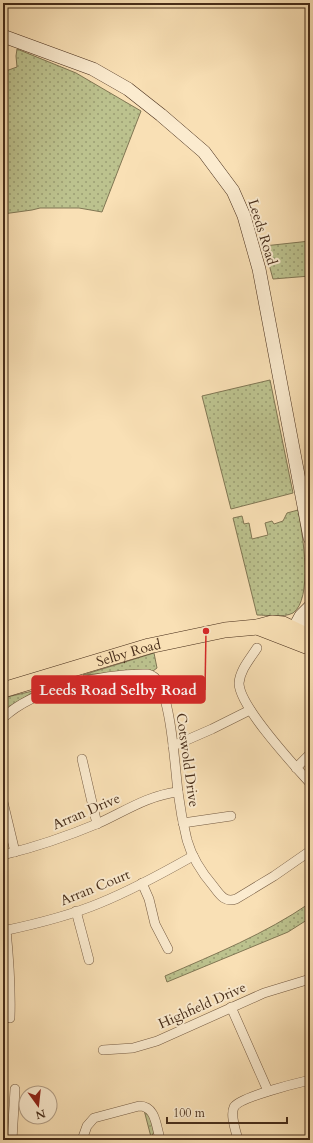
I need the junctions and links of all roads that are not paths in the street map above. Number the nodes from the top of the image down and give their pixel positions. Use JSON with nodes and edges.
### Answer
{"nodes":[{"id":1,"x":3,"y":36,"type":"edge"},
{"id":2,"x":310,"y":538,"type":"edge"},
{"id":3,"x":310,"y":607,"type":"edge"},
{"id":4,"x":310,"y":619,"type":"edge"},
{"id":5,"x":301,"y":638,"type":"edge"},
{"id":6,"x":257,"y":648,"type":"dead end"},
{"id":7,"x":3,"y":690,"type":"edge"},
{"id":8,"x":250,"y":710,"type":"junction"},
{"id":9,"x":3,"y":718,"type":"edge"},
{"id":10,"x":173,"y":746,"type":"junction"},
{"id":11,"x":310,"y":754,"type":"edge"},
{"id":12,"x":82,"y":759,"type":"dead end"},
{"id":13,"x":296,"y":768,"type":"junction"},
{"id":14,"x":310,"y":783,"type":"edge"},
{"id":15,"x":178,"y":792,"type":"junction"},
{"id":16,"x":3,"y":802,"type":"edge"},
{"id":17,"x":232,"y":816,"type":"dead end"},
{"id":18,"x":183,"y":823,"type":"junction"},
{"id":19,"x":97,"y":824,"type":"junction"},
{"id":20,"x":310,"y":851,"type":"edge"},
{"id":21,"x":15,"y":852,"type":"junction"},
{"id":22,"x":3,"y":854,"type":"edge"},
{"id":23,"x":193,"y":856,"type":"junction"},
{"id":24,"x":142,"y":883,"type":"junction"},
{"id":25,"x":76,"y":911,"type":"junction"},
{"id":26,"x":4,"y":930,"type":"edge"},
{"id":27,"x":168,"y":950,"type":"dead end"},
{"id":28,"x":89,"y":960,"type":"dead end"},
{"id":29,"x":310,"y":979,"type":"edge"},
{"id":30,"x":232,"y":1007,"type":"junction"},
{"id":31,"x":10,"y":1018,"type":"dead end"},
{"id":32,"x":103,"y":1050,"type":"dead end"},
{"id":33,"x":310,"y":1080,"type":"edge"},
{"id":34,"x":15,"y":1089,"type":"dead end"},
{"id":35,"x":268,"y":1091,"type":"junction"},
{"id":36,"x":160,"y":1139,"type":"dead end"},
{"id":37,"x":12,"y":1140,"type":"edge"},
{"id":38,"x":82,"y":1140,"type":"edge"},
{"id":39,"x":238,"y":1140,"type":"edge"}],
"edges":[{"from":1,"to":2,"type":"main road","name":"Leeds Road"},
{"from":3,"to":5,"type":"main road"},
{"from":4,"to":5,"type":"main road"},
{"from":5,"to":7,"type":"highway","name":"Selby Road"},
{"from":6,"to":8,"type":"street"},
{"from":8,"to":10,"type":"street"},
{"from":8,"to":13,"type":"street"},
{"from":9,"to":10,"type":"street","name":"Cotswold Drive"},
{"from":10,"to":15,"type":"street","name":"Cotswold Drive"},
{"from":11,"to":13,"type":"street"},
{"from":12,"to":19,"type":"street"},
{"from":13,"to":14,"type":"street"},
{"from":15,"to":18,"type":"street","name":"Cotswold Drive"},
{"from":15,"to":19,"type":"street","name":"Arran Drive"},
{"from":16,"to":21,"type":"street"},
{"from":17,"to":18,"type":"street"},
{"from":18,"to":23,"type":"street","name":"Cotswold Drive"},
{"from":19,"to":21,"type":"street","name":"Arran Drive"},
{"from":20,"to":23,"type":"street","name":"Cotswold Drive"},
{"from":21,"to":22,"type":"street","name":"Arran Drive"},
{"from":23,"to":24,"type":"street","name":"Arran Court"},
{"from":24,"to":25,"type":"street","name":"Arran Court"},
{"from":24,"to":27,"type":"street"},
{"from":25,"to":26,"type":"street","name":"Arran Court"},
{"from":25,"to":28,"type":"street"},
{"from":26,"to":31,"type":"street"},
{"from":29,"to":30,"type":"street","name":"Highfield Drive"},
{"from":30,"to":32,"type":"street","name":"Highfield Drive"},
{"from":30,"to":35,"type":"street"},
{"from":33,"to":35,"type":"street"},
{"from":34,"to":37,"type":"street"},
{"from":35,"to":39,"type":"street"},
{"from":36,"to":38,"type":"street"}]}
